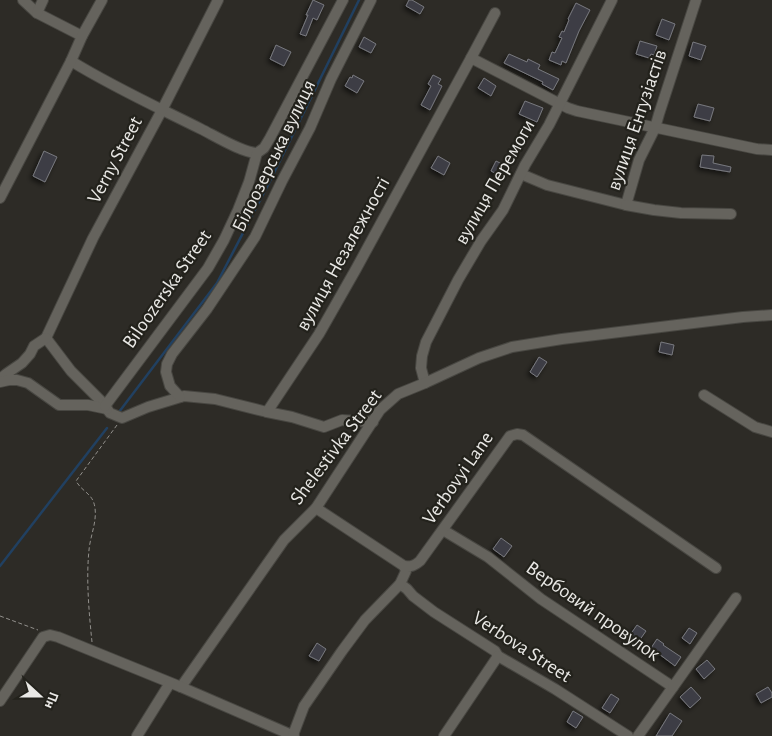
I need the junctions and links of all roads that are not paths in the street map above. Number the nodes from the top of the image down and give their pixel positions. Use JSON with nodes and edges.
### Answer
{"nodes":[{"id":1,"x":23,"y":0,"type":"edge"},
{"id":2,"x":43,"y":0,"type":"edge"},
{"id":3,"x":102,"y":0,"type":"edge"},
{"id":4,"x":218,"y":0,"type":"edge"},
{"id":5,"x":343,"y":0,"type":"edge"},
{"id":6,"x":371,"y":0,"type":"edge"},
{"id":7,"x":612,"y":0,"type":"edge"},
{"id":8,"x":696,"y":0,"type":"edge"},
{"id":9,"x":37,"y":13,"type":"junction"},
{"id":10,"x":495,"y":13,"type":"dead end"},
{"id":11,"x":82,"y":36,"type":"junction"},
{"id":12,"x":471,"y":58,"type":"junction"},
{"id":13,"x":71,"y":61,"type":"junction"},
{"id":14,"x":559,"y":104,"type":"junction"},
{"id":15,"x":162,"y":110,"type":"junction"},
{"id":16,"x":654,"y":128,"type":"junction"},
{"id":17,"x":772,"y":150,"type":"edge"},
{"id":18,"x":257,"y":152,"type":"junction"},
{"id":19,"x":521,"y":174,"type":"junction"},
{"id":20,"x":0,"y":198,"type":"edge"},
{"id":21,"x":626,"y":205,"type":"junction"},
{"id":22,"x":731,"y":214,"type":"dead end"},
{"id":23,"x":772,"y":315,"type":"edge"},
{"id":24,"x":46,"y":338,"type":"junction"},
{"id":25,"x":0,"y":380,"type":"edge"},
{"id":26,"x":425,"y":383,"type":"junction"},
{"id":27,"x":704,"y":394,"type":"dead end"},
{"id":28,"x":180,"y":397,"type":"junction"},
{"id":29,"x":108,"y":410,"type":"junction"},
{"id":30,"x":268,"y":412,"type":"junction"},
{"id":31,"x":373,"y":422,"type":"junction"},
{"id":32,"x":772,"y":432,"type":"edge"},
{"id":33,"x":316,"y":508,"type":"junction"},
{"id":34,"x":443,"y":530,"type":"junction"},
{"id":35,"x":404,"y":566,"type":"junction"},
{"id":36,"x":716,"y":568,"type":"dead end"},
{"id":37,"x":400,"y":584,"type":"junction"},
{"id":38,"x":736,"y":598,"type":"dead end"},
{"id":39,"x":498,"y":656,"type":"junction"},
{"id":40,"x":170,"y":682,"type":"junction"},
{"id":41,"x":181,"y":687,"type":"junction"},
{"id":42,"x":673,"y":687,"type":"junction"},
{"id":43,"x":0,"y":701,"type":"edge"},
{"id":44,"x":137,"y":736,"type":"edge"},
{"id":45,"x":293,"y":736,"type":"edge"},
{"id":46,"x":444,"y":736,"type":"edge"},
{"id":47,"x":628,"y":736,"type":"edge"},
{"id":48,"x":638,"y":736,"type":"edge"}],
"edges":[{"from":1,"to":9,"type":"street"},
{"from":2,"to":9,"type":"street"},
{"from":3,"to":11,"type":"street"},
{"from":4,"to":15,"type":"street","name":"Verny Street"},
{"from":5,"to":18,"type":"street","name":"Biloozerska Street"},
{"from":6,"to":28,"type":"street","name":"Білоозерська вулиця"},
{"from":7,"to":14,"type":"street","name":"вулиця Перемоги"},
{"from":8,"to":16,"type":"street","name":"вулиця Ентузіастів"},
{"from":9,"to":11,"type":"street"},
{"from":10,"to":12,"type":"street","name":"вулиця Незалежності"},
{"from":11,"to":13,"type":"street"},
{"from":12,"to":14,"type":"street"},
{"from":12,"to":30,"type":"street","name":"вулиця Незалежності"},
{"from":13,"to":15,"type":"street"},
{"from":13,"to":20,"type":"street"},
{"from":14,"to":16,"type":"street"},
{"from":14,"to":19,"type":"street","name":"вулиця Перемоги"},
{"from":15,"to":18,"type":"street"},
{"from":15,"to":24,"type":"street","name":"Verny Street"},
{"from":16,"to":17,"type":"street"},
{"from":16,"to":21,"type":"street","name":"вулиця Ентузіастів"},
{"from":18,"to":29,"type":"street","name":"Biloozerska Street"},
{"from":19,"to":21,"type":"street","name":"вулиця Ентузіастів"},
{"from":19,"to":26,"type":"street","name":"вулиця Перемоги"},
{"from":21,"to":22,"type":"street"},
{"from":23,"to":26,"type":"street","name":"Shelestivka Street"},
{"from":24,"to":25,"type":"street","name":"Verny Street"},
{"from":24,"to":29,"type":"street"},
{"from":25,"to":29,"type":"street"},
{"from":26,"to":31,"type":"street","name":"Shelestivka Street"},
{"from":27,"to":32,"type":"street"},
{"from":28,"to":29,"type":"street"},
{"from":28,"to":30,"type":"street"},
{"from":30,"to":31,"type":"street"},
{"from":31,"to":33,"type":"street","name":"Shelestivka Street"},
{"from":33,"to":35,"type":"street"},
{"from":33,"to":41,"type":"street","name":"Shelestivka Street"},
{"from":34,"to":35,"type":"street","name":"Verbovyi Lane"},
{"from":34,"to":36,"type":"street","name":"Verbovyi Lane"},
{"from":34,"to":42,"type":"street","name":"Вербовий провулок"},
{"from":35,"to":37,"type":"street"},
{"from":37,"to":39,"type":"street","name":"Verbova Street"},
{"from":37,"to":45,"type":"street"},
{"from":38,"to":42,"type":"street"},
{"from":39,"to":46,"type":"street"},
{"from":39,"to":47,"type":"street","name":"Verbova Street"},
{"from":40,"to":41,"type":"street"},
{"from":40,"to":43,"type":"street"},
{"from":40,"to":44,"type":"street"},
{"from":41,"to":45,"type":"street"},
{"from":42,"to":48,"type":"street","name":"Вербовий провулок"}]}
